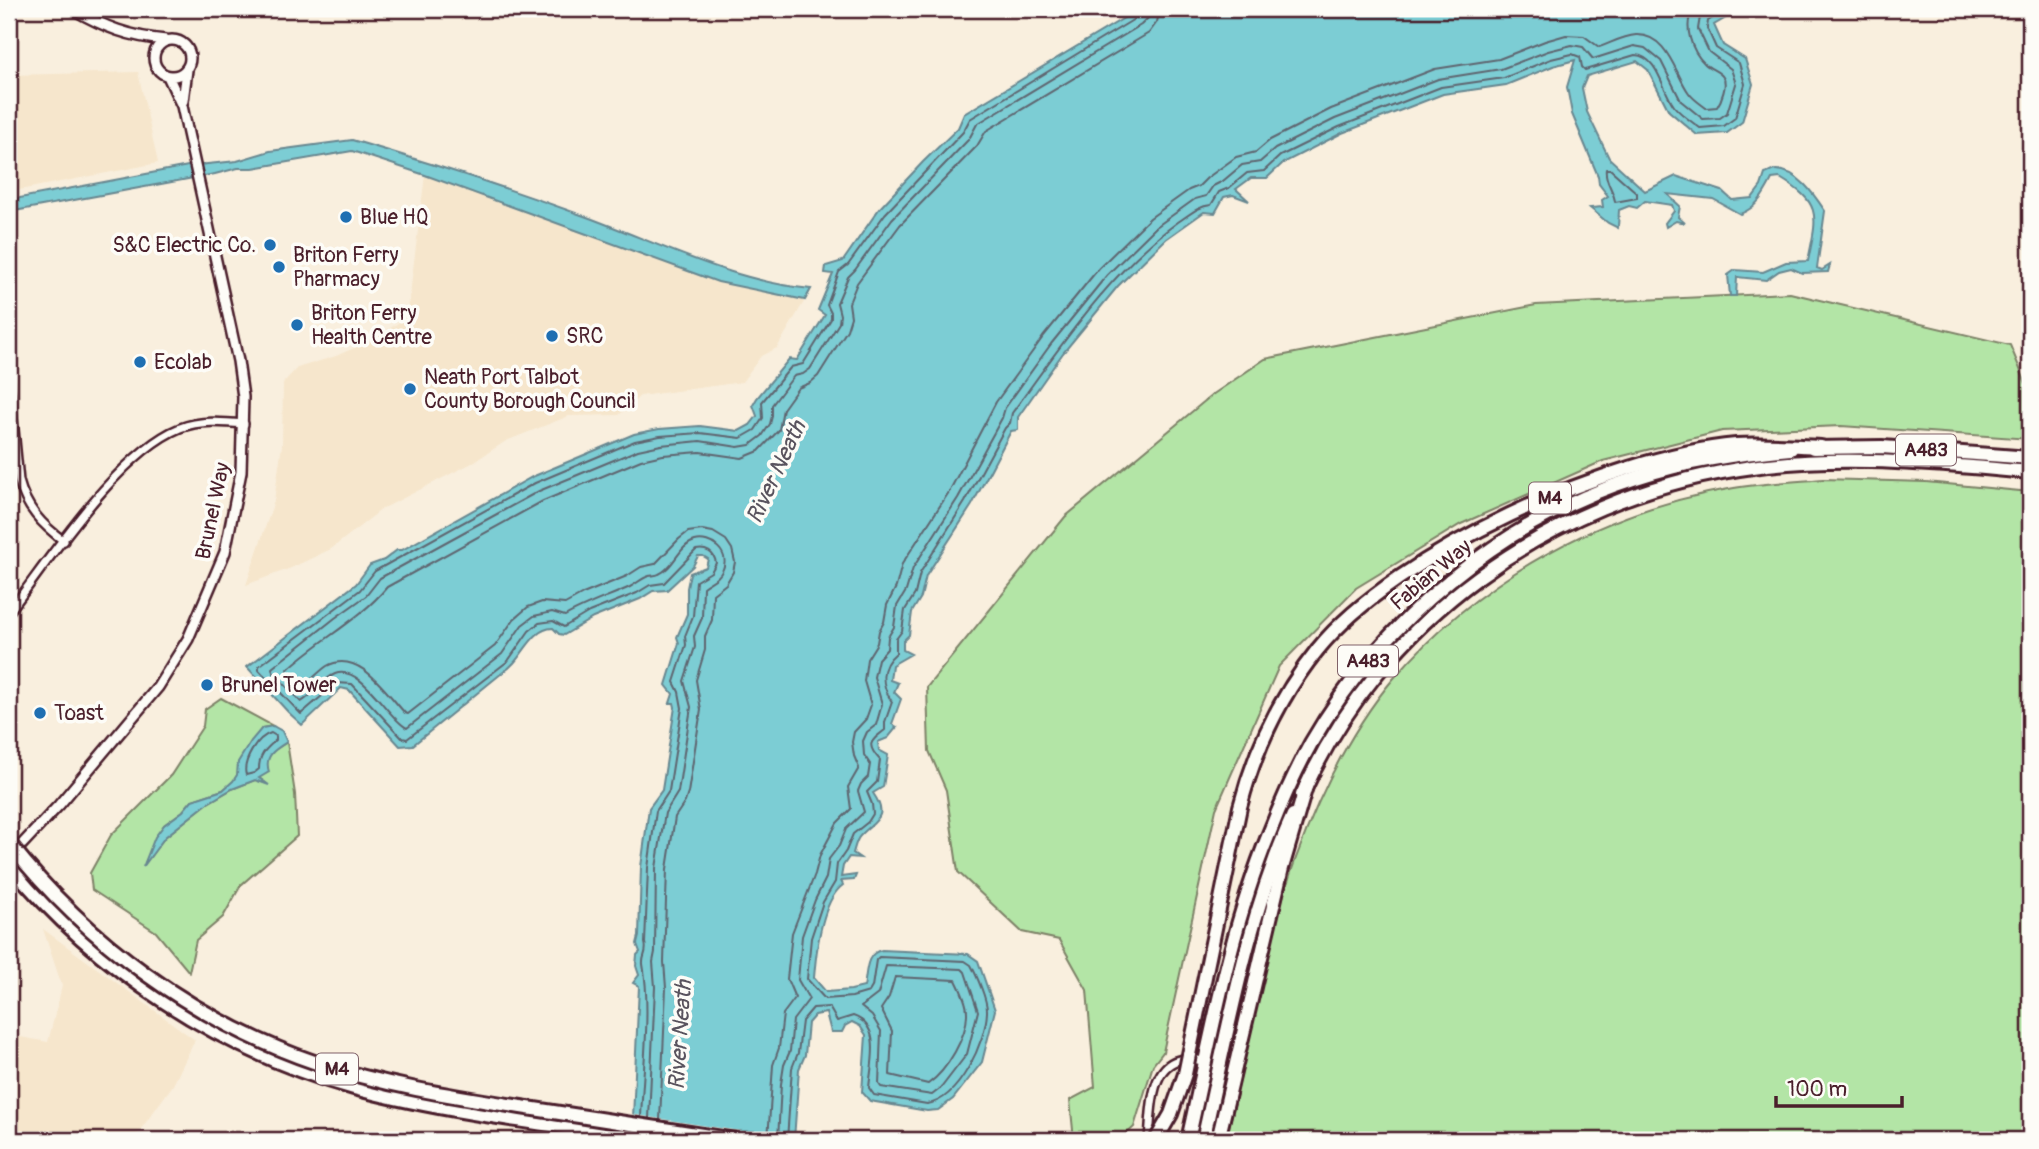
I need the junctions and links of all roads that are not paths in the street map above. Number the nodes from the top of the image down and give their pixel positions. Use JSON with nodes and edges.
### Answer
{"nodes":[{"id":1,"x":73,"y":9,"type":"edge"},
{"id":2,"x":136,"y":37,"type":"junction"},
{"id":3,"x":168,"y":40,"type":"junction"},
{"id":4,"x":155,"y":53,"type":"junction"},
{"id":5,"x":188,"y":68,"type":"junction"},
{"id":6,"x":168,"y":76,"type":"junction"},
{"id":7,"x":182,"y":106,"type":"junction"},
{"id":8,"x":9,"y":377,"type":"edge"},
{"id":9,"x":244,"y":424,"type":"junction"},
{"id":10,"x":1822,"y":447,"type":"junction"},
{"id":11,"x":2030,"y":457,"type":"edge"},
{"id":12,"x":2030,"y":472,"type":"edge"},
{"id":13,"x":64,"y":541,"type":"junction"},
{"id":14,"x":9,"y":612,"type":"edge"},
{"id":15,"x":1306,"y":786,"type":"junction"},
{"id":16,"x":9,"y":843,"type":"edge"},
{"id":17,"x":9,"y":858,"type":"edge"},
{"id":18,"x":9,"y":863,"type":"edge"},
{"id":19,"x":1206,"y":1062,"type":"junction"},
{"id":20,"x":656,"y":1140,"type":"edge"},
{"id":21,"x":735,"y":1140,"type":"edge"},
{"id":22,"x":1149,"y":1140,"type":"edge"},
{"id":23,"x":1156,"y":1140,"type":"edge"},
{"id":24,"x":1188,"y":1140,"type":"edge"},
{"id":25,"x":1203,"y":1140,"type":"edge"},
{"id":26,"x":1218,"y":1140,"type":"edge"}],
"edges":[{"from":1,"to":2,"type":"street"},
{"from":2,"to":3,"type":"street"},
{"from":2,"to":4,"type":"street"},
{"from":3,"to":4,"type":"street"},
{"from":3,"to":5,"type":"street"},
{"from":4,"to":6,"type":"street"},
{"from":5,"to":6,"type":"street"},
{"from":5,"to":7,"type":"street","name":"Brunel Way"},
{"from":6,"to":7,"type":"street","name":"Brunel Way"},
{"from":7,"to":9,"type":"street","name":"Brunel Way"},
{"from":8,"to":13,"type":"street"},
{"from":9,"to":13,"type":"street"},
{"from":9,"to":17,"type":"street","name":"Brunel Way"},
{"from":10,"to":11,"type":"highway","name":"Fabian Way","number":"A483"},
{"from":10,"to":19,"type":"highway","name":"Fabian Way","number":"A483"},
{"from":10,"to":23,"type":"highway","number":"M4","bridge":true},
{"from":12,"to":15,"type":"highway","name":"Fabian Way","number":"A483"},
{"from":13,"to":14,"type":"street"},
{"from":15,"to":25,"type":"highway","name":"Fabian Way","number":"A483"},
{"from":15,"to":26,"type":"highway"},
{"from":16,"to":21,"type":"highway","number":"M4","bridge":true},
{"from":18,"to":20,"type":"highway","number":"M4"},
{"from":19,"to":22,"type":"street"},
{"from":19,"to":24,"type":"highway","name":"Fabian Way","number":"A483"}]}
